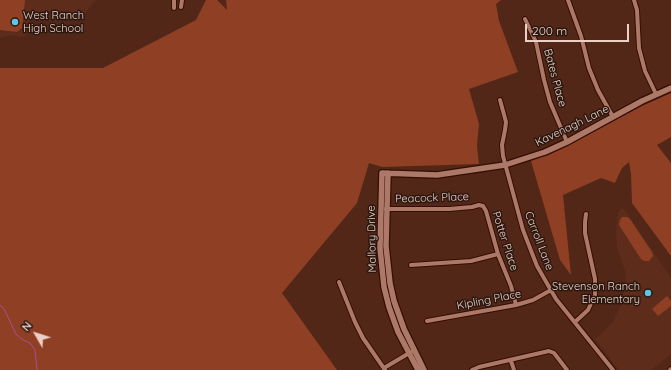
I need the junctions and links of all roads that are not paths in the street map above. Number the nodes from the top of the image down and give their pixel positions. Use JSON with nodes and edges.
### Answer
{"nodes":[{"id":1,"x":174,"y":0,"type":"edge"},
{"id":2,"x":182,"y":0,"type":"edge"},
{"id":3,"x":568,"y":0,"type":"edge"},
{"id":4,"x":634,"y":0,"type":"edge"},
{"id":5,"x":181,"y":7,"type":"dead end"},
{"id":6,"x":174,"y":8,"type":"dead end"},
{"id":7,"x":526,"y":19,"type":"dead end"},
{"id":8,"x":671,"y":88,"type":"edge"},
{"id":9,"x":656,"y":94,"type":"junction"},
{"id":10,"x":500,"y":100,"type":"dead end"},
{"id":11,"x":613,"y":117,"type":"junction"},
{"id":12,"x":567,"y":142,"type":"junction"},
{"id":13,"x":505,"y":165,"type":"junction"},
{"id":14,"x":385,"y":173,"type":"joint"},
{"id":15,"x":483,"y":206,"type":"joint"},
{"id":16,"x":384,"y":209,"type":"junction"},
{"id":17,"x":586,"y":214,"type":"dead end"},
{"id":18,"x":498,"y":254,"type":"junction"},
{"id":19,"x":411,"y":265,"type":"dead end"},
{"id":20,"x":339,"y":282,"type":"dead end"},
{"id":21,"x":551,"y":290,"type":"junction"},
{"id":22,"x":516,"y":305,"type":"junction"},
{"id":23,"x":427,"y":321,"type":"dead end"},
{"id":24,"x":575,"y":322,"type":"junction"},
{"id":25,"x":412,"y":352,"type":"junction"},
{"id":26,"x":511,"y":361,"type":"junction"},
{"id":27,"x":384,"y":369,"type":"edge"},
{"id":28,"x":418,"y":370,"type":"edge"},
{"id":29,"x":424,"y":370,"type":"edge"},
{"id":30,"x":472,"y":370,"type":"edge"},
{"id":31,"x":514,"y":370,"type":"edge"},
{"id":32,"x":567,"y":370,"type":"edge"},
{"id":33,"x":613,"y":370,"type":"edge"}],
"edges":[{"from":1,"to":6,"type":"street"},
{"from":2,"to":5,"type":"street"},
{"from":3,"to":11,"type":"street"},
{"from":4,"to":9,"type":"street"},
{"from":7,"to":12,"type":"street","name":"Bates Place"},
{"from":8,"to":9,"type":"main road","name":"Kavenagh Lane"},
{"from":9,"to":11,"type":"main road","name":"Kavenagh Lane"},
{"from":10,"to":13,"type":"street","name":"Carroll Lane"},
{"from":11,"to":12,"type":"main road","name":"Kavenagh Lane"},
{"from":12,"to":13,"type":"main road","name":"Kavenagh Lane"},
{"from":13,"to":14,"type":"main road","name":"Kavenagh Lane"},
{"from":13,"to":21,"type":"street","name":"Carroll Lane"},
{"from":14,"to":16,"type":"main road","name":"Mallory Drive"},
{"from":15,"to":16,"type":"street","name":"Peacock Place"},
{"from":15,"to":18,"type":"street","name":"Potter Place"},
{"from":16,"to":25,"type":"main road","name":"Mallory Drive"},
{"from":17,"to":24,"type":"street"},
{"from":18,"to":19,"type":"street"},
{"from":18,"to":22,"type":"street","name":"Potter Place"},
{"from":20,"to":27,"type":"street"},
{"from":21,"to":22,"type":"street","name":"Kipling Place"},
{"from":21,"to":24,"type":"street","name":"Carroll Lane"},
{"from":22,"to":23,"type":"street","name":"Kipling Place"},
{"from":24,"to":33,"type":"street","name":"Carroll Lane"},
{"from":25,"to":27,"type":"street"},
{"from":25,"to":28,"type":"main road","name":"Mallory Drive"},
{"from":25,"to":29,"type":"main road"},
{"from":26,"to":30,"type":"street"},
{"from":26,"to":31,"type":"street"},
{"from":26,"to":32,"type":"street"}]}
